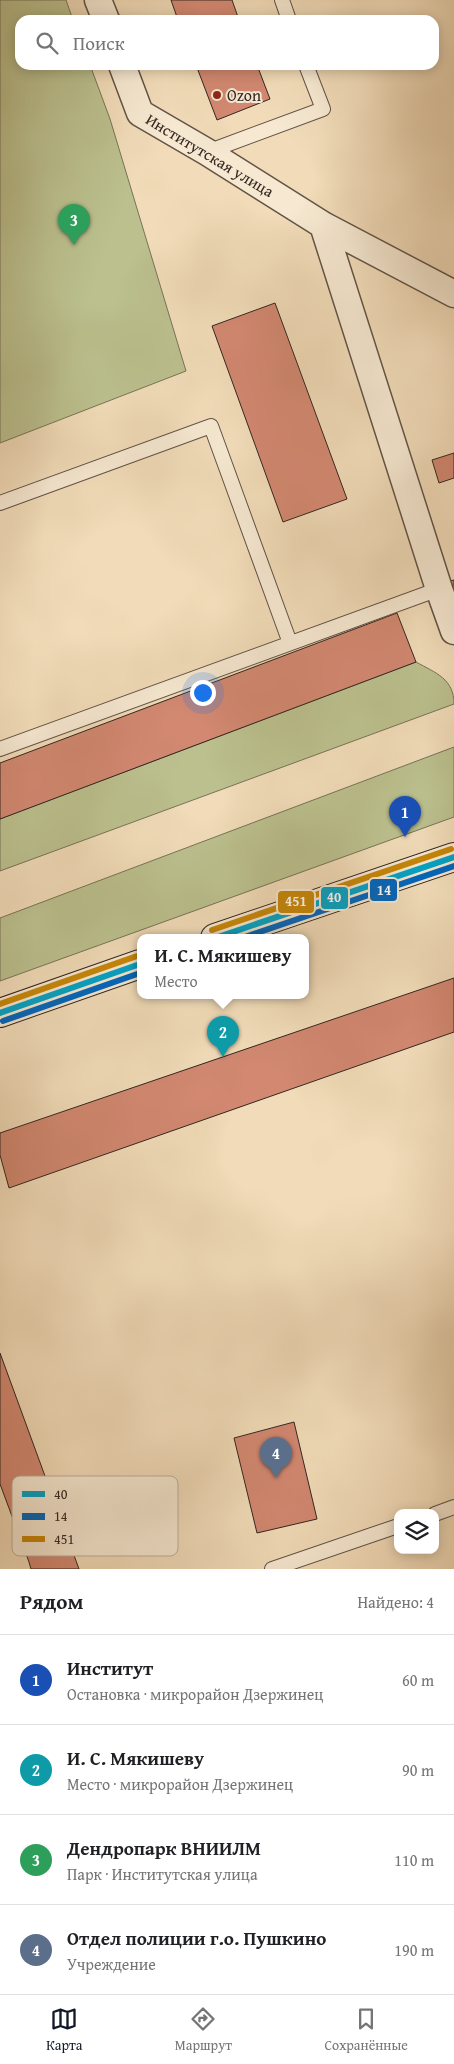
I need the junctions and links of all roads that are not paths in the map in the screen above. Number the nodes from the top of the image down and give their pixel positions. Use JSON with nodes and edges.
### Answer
{"nodes":[{"id":1,"x":98,"y":0,"type":"edge"},
{"id":2,"x":282,"y":0,"type":"edge"},
{"id":3,"x":104,"y":15,"type":"edge"},
{"id":4,"x":287,"y":15,"type":"edge"},
{"id":5,"x":124,"y":70,"type":"edge"},
{"id":6,"x":308,"y":70,"type":"edge"},
{"id":7,"x":207,"y":152,"type":"junction"},
{"id":8,"x":323,"y":225,"type":"junction"},
{"id":9,"x":454,"y":294,"type":"edge"},
{"id":10,"x":0,"y":503,"type":"edge"},
{"id":11,"x":438,"y":589,"type":"junction"},
{"id":12,"x":454,"y":631,"type":"edge"},
{"id":13,"x":290,"y":644,"type":"junction"},
{"id":14,"x":0,"y":749,"type":"edge"},
{"id":15,"x":454,"y":857,"type":"edge"},
{"id":16,"x":227,"y":934,"type":"edge"},
{"id":17,"x":137,"y":965,"type":"edge"},
{"id":18,"x":0,"y":1013,"type":"edge"},
{"id":19,"x":454,"y":1507,"type":"edge"},
{"id":20,"x":439,"y":1513,"type":"edge"},
{"id":21,"x":394,"y":1527,"type":"edge"},
{"id":22,"x":284,"y":1568,"type":"edge"}],
"edges":[{"from":1,"to":3,"type":"street"},
{"from":2,"to":4,"type":"lane"},
{"from":5,"to":7,"type":"street","name":"Институтская улица"},
{"from":6,"to":7,"type":"lane"},
{"from":7,"to":8,"type":"street","name":"Институтская улица"},
{"from":8,"to":9,"type":"street","name":"Институтская улица"},
{"from":8,"to":11,"type":"street"},
{"from":10,"to":13,"type":"lane"},
{"from":11,"to":12,"type":"street"},
{"from":11,"to":13,"type":"lane"},
{"from":13,"to":14,"type":"lane"},
{"from":15,"to":16,"type":"main road"},
{"from":17,"to":18,"type":"main road"},
{"from":19,"to":20,"type":"lane"},
{"from":21,"to":22,"type":"lane"}]}
